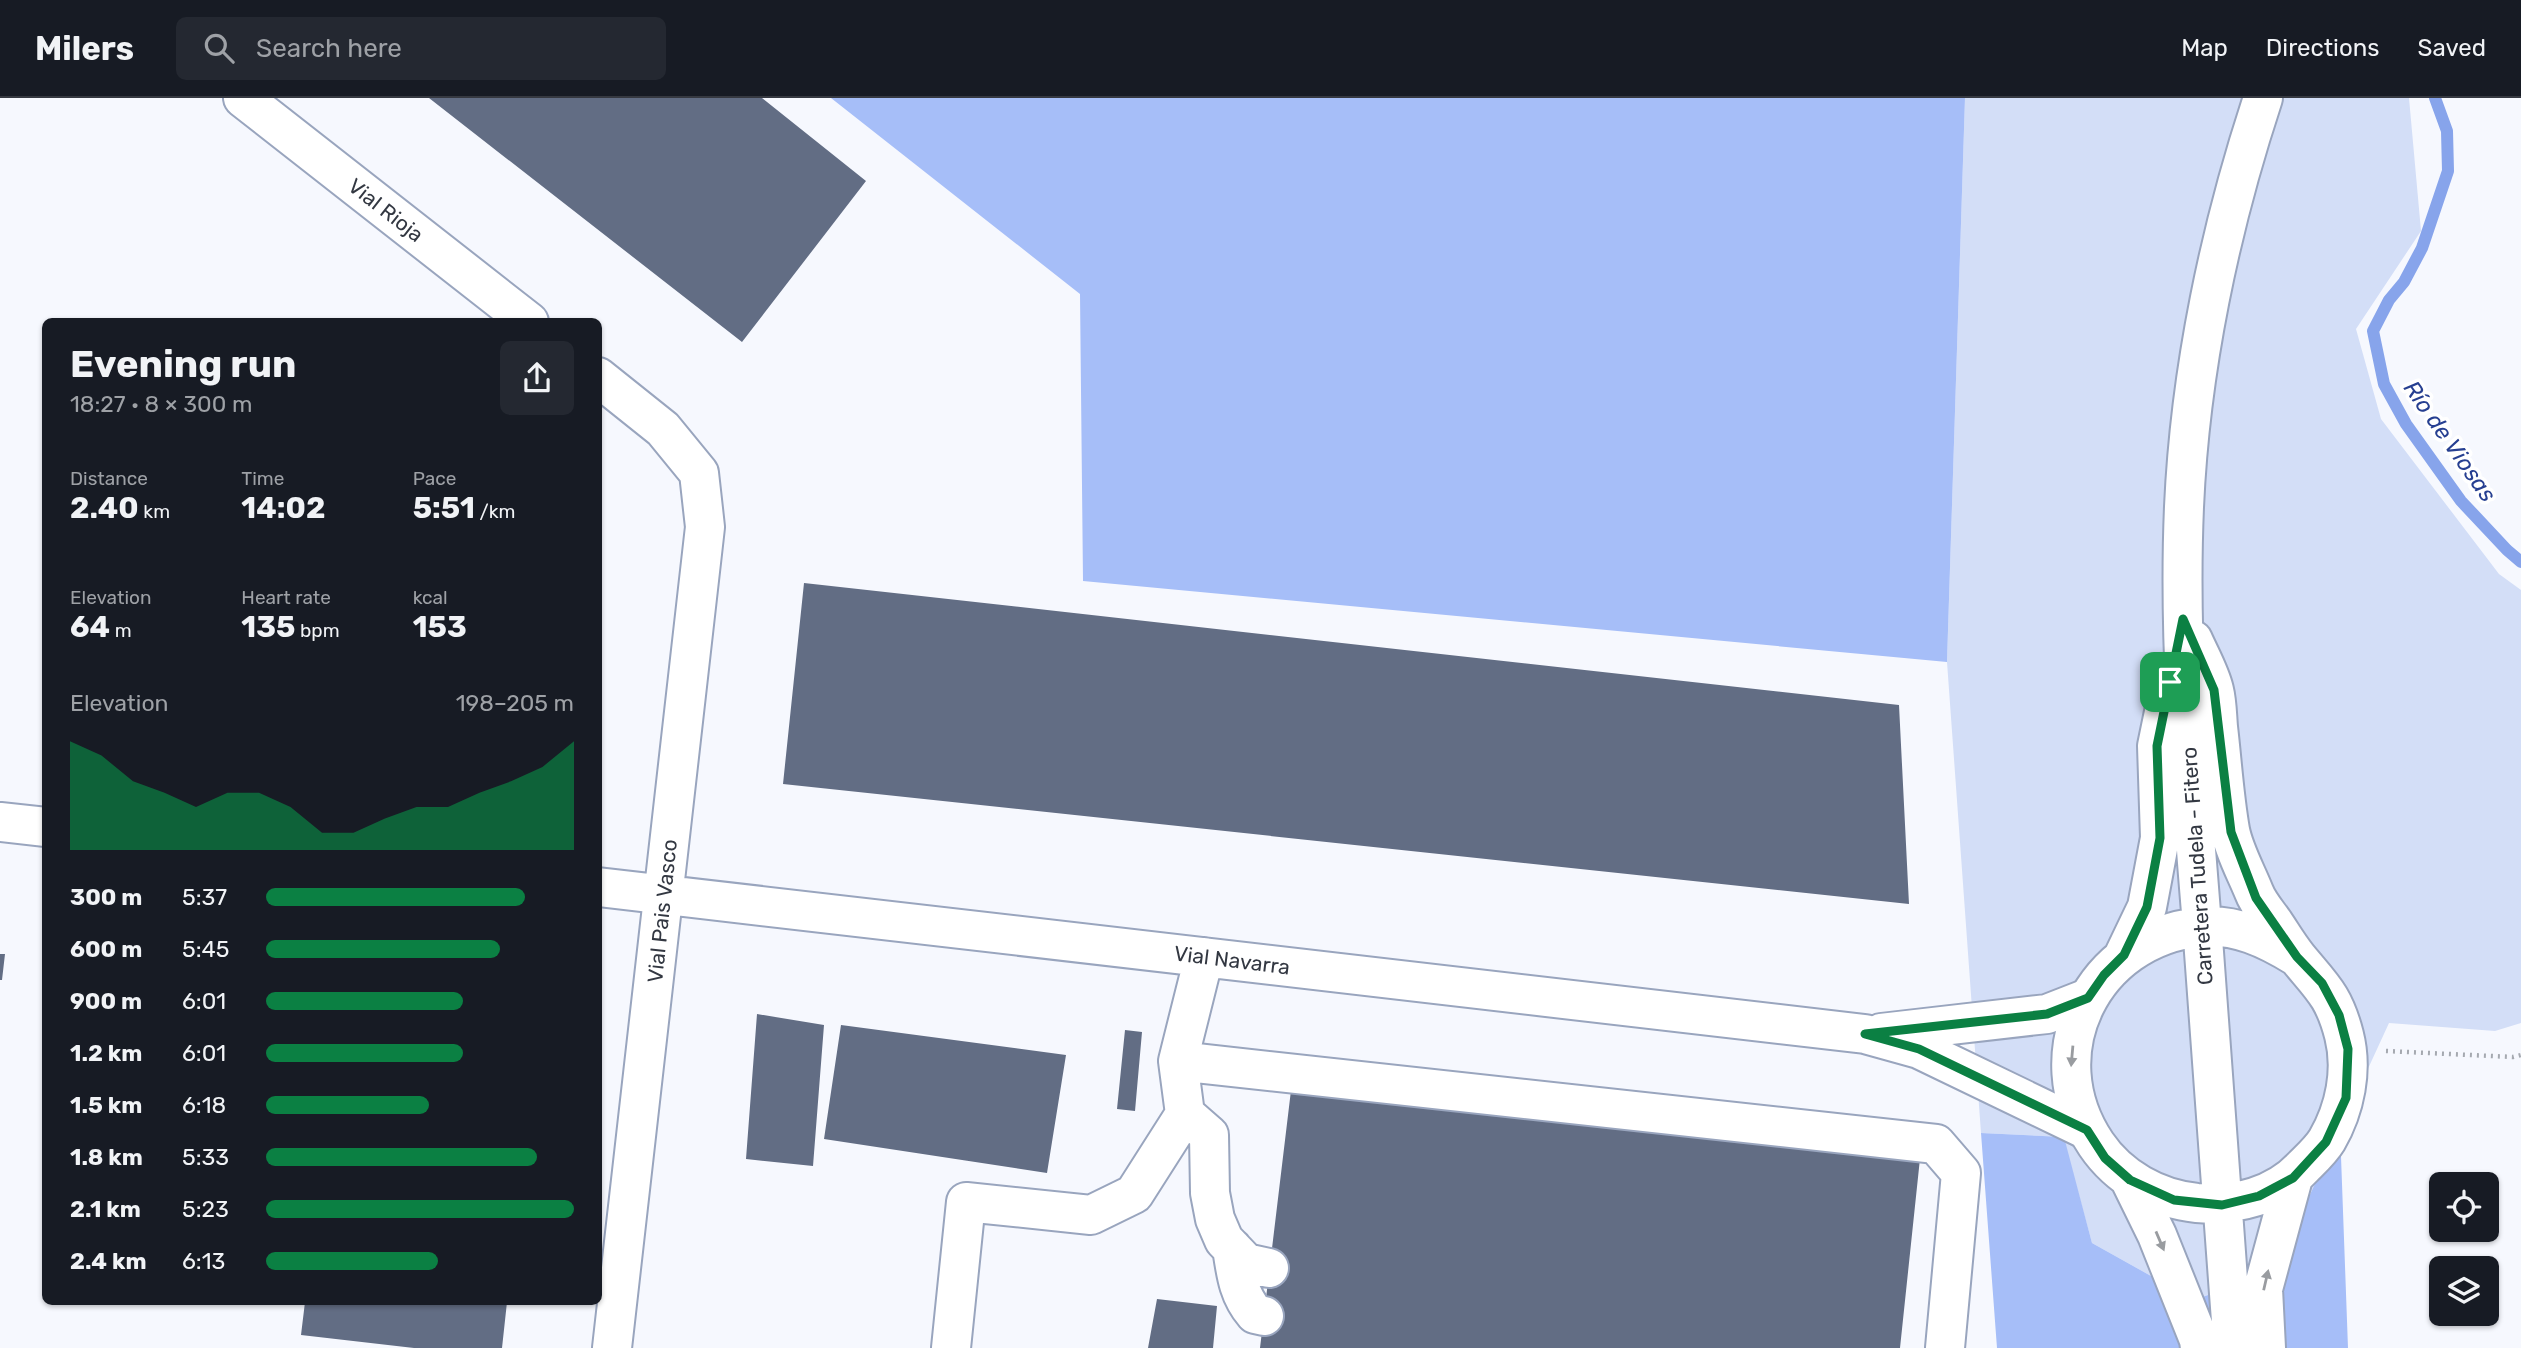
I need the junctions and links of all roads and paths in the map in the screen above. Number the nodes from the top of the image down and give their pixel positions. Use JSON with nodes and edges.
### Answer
{"nodes":[{"id":1,"x":243,"y":98,"type":"edge"},
{"id":2,"x":2263,"y":98,"type":"edge"},
{"id":3,"x":524,"y":318,"type":"edge"},
{"id":4,"x":602,"y":380,"type":"edge"},
{"id":5,"x":2183,"y":619,"type":"junction"},
{"id":6,"x":0,"y":822,"type":"edge"},
{"id":7,"x":42,"y":827,"type":"edge"},
{"id":8,"x":602,"y":887,"type":"edge"},
{"id":9,"x":663,"y":894,"type":"junction"},
{"id":10,"x":2202,"y":926,"type":"junction"},
{"id":11,"x":2124,"y":955,"type":"junction"},
{"id":12,"x":1204,"y":957,"type":"junction"},
{"id":13,"x":2297,"y":957,"type":"junction"},
{"id":14,"x":2088,"y":998,"type":"junction"},
{"id":15,"x":1865,"y":1034,"type":"junction"},
{"id":16,"x":2348,"y":1049,"type":"junction"},
{"id":17,"x":2521,"y":1055,"type":"edge"},
{"id":18,"x":1178,"y":1061,"type":"junction"},
{"id":19,"x":1185,"y":1114,"type":"junction"},
{"id":20,"x":2087,"y":1130,"type":"junction"},
{"id":21,"x":2293,"y":1178,"type":"junction"},
{"id":22,"x":2130,"y":1180,"type":"junction"},
{"id":23,"x":2222,"y":1205,"type":"junction"},
{"id":24,"x":1232,"y":1248,"type":"junction"},
{"id":25,"x":1269,"y":1268,"type":"dead end"},
{"id":26,"x":1264,"y":1316,"type":"dead end"},
{"id":27,"x":612,"y":1348,"type":"edge"},
{"id":28,"x":951,"y":1348,"type":"edge"},
{"id":29,"x":1945,"y":1348,"type":"edge"},
{"id":30,"x":2200,"y":1348,"type":"edge"},
{"id":31,"x":2233,"y":1348,"type":"edge"},
{"id":32,"x":2266,"y":1348,"type":"edge"}],
"edges":[{"from":1,"to":3,"type":"main road","name":"Vial Rioja"},
{"from":2,"to":5,"type":"main road","name":"Carretera Tudela - Fitero"},
{"from":4,"to":9,"type":"main road","name":"Vial Pais Vasco"},
{"from":5,"to":10,"type":"main road","name":"Carretera Tudela - Fitero"},
{"from":5,"to":11,"type":"main road"},
{"from":5,"to":13,"type":"main road"},
{"from":6,"to":7,"type":"main road"},
{"from":8,"to":9,"type":"main road","name":"Vial Navarra"},
{"from":9,"to":12,"type":"main road","name":"Vial Navarra"},
{"from":9,"to":27,"type":"main road","name":"Vial Pais Vasco"},
{"from":10,"to":11,"type":"main road"},
{"from":10,"to":13,"type":"main road"},
{"from":10,"to":23,"type":"main road","name":"Carretera Tudela - Fitero"},
{"from":11,"to":14,"type":"main road"},
{"from":12,"to":15,"type":"main road","name":"Vial Navarra"},
{"from":12,"to":18,"type":"main road"},
{"from":13,"to":16,"type":"main road"},
{"from":14,"to":15,"type":"main road","name":"Vial Navarra"},
{"from":14,"to":20,"type":"main road","one_way":true},
{"from":15,"to":20,"type":"main road","name":"Vial Navarra"},
{"from":16,"to":17,"type":"path"},
{"from":16,"to":21,"type":"main road"},
{"from":18,"to":19,"type":"main road"},
{"from":18,"to":29,"type":"main road"},
{"from":19,"to":24,"type":"main road"},
{"from":19,"to":28,"type":"main road"},
{"from":20,"to":22,"type":"main road"},
{"from":21,"to":23,"type":"main road"},
{"from":32,"to":21,"type":"main road","one_way":true},
{"from":22,"to":23,"type":"main road"},
{"from":22,"to":30,"type":"main road","one_way":true},
{"from":23,"to":31,"type":"main road","name":"Carretera Tudela - Fitero"},
{"from":24,"to":25,"type":"main road"},
{"from":24,"to":26,"type":"main road"}]}
